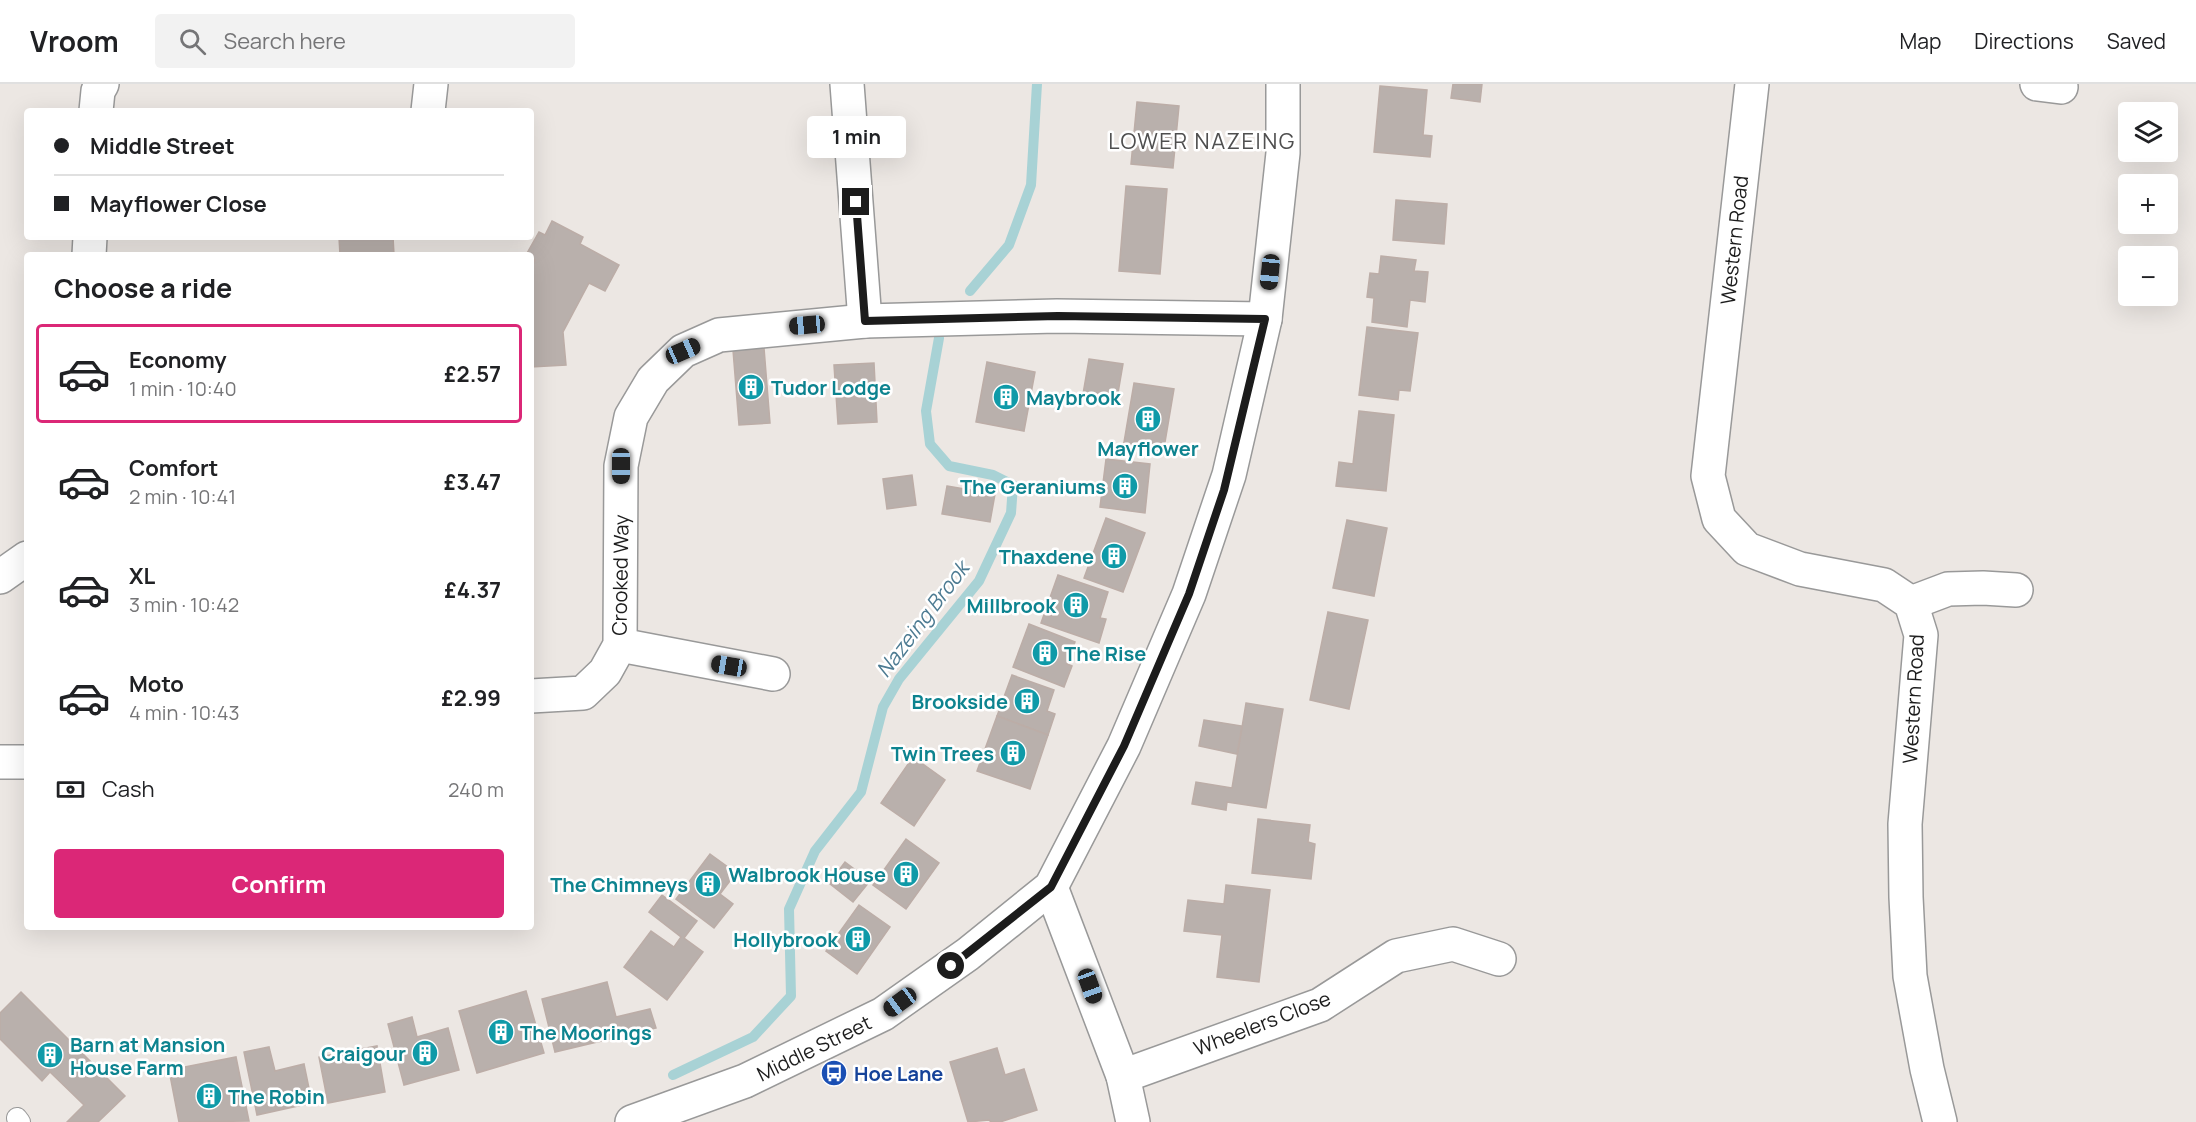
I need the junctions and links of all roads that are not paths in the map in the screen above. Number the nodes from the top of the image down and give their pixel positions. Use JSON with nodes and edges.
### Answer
{"nodes":[{"id":1,"x":102,"y":84,"type":"edge"},
{"id":2,"x":431,"y":84,"type":"edge"},
{"id":3,"x":848,"y":84,"type":"edge"},
{"id":4,"x":1283,"y":84,"type":"edge"},
{"id":5,"x":1752,"y":84,"type":"edge"},
{"id":6,"x":96,"y":108,"type":"edge"},
{"id":7,"x":428,"y":108,"type":"edge"},
{"id":8,"x":1265,"y":319,"type":"junction"},
{"id":9,"x":865,"y":321,"type":"junction"},
{"id":10,"x":24,"y":560,"type":"edge"},
{"id":11,"x":0,"y":577,"type":"edge"},
{"id":12,"x":2016,"y":590,"type":"dead end"},
{"id":13,"x":1911,"y":603,"type":"junction"},
{"id":14,"x":620,"y":645,"type":"junction"},
{"id":15,"x":773,"y":674,"type":"dead end"},
{"id":16,"x":534,"y":696,"type":"edge"},
{"id":17,"x":0,"y":762,"type":"edge"},
{"id":18,"x":24,"y":762,"type":"edge"},
{"id":19,"x":1051,"y":887,"type":"junction"},
{"id":20,"x":1499,"y":959,"type":"dead end"},
{"id":21,"x":1123,"y":1076,"type":"junction"},
{"id":22,"x":632,"y":1122,"type":"edge"},
{"id":23,"x":1133,"y":1122,"type":"edge"},
{"id":24,"x":1940,"y":1122,"type":"edge"}],
"edges":[{"from":1,"to":6,"type":"street"},
{"from":2,"to":7,"type":"street"},
{"from":3,"to":9,"type":"street"},
{"from":4,"to":8,"type":"street","name":"Middle Street"},
{"from":5,"to":13,"type":"street","name":"Western Road"},
{"from":8,"to":9,"type":"street","name":"Crooked Way"},
{"from":8,"to":19,"type":"street","name":"Middle Street"},
{"from":9,"to":14,"type":"street","name":"Crooked Way"},
{"from":10,"to":11,"type":"street"},
{"from":12,"to":13,"type":"street"},
{"from":13,"to":24,"type":"street","name":"Western Road"},
{"from":14,"to":15,"type":"street"},
{"from":14,"to":16,"type":"street","name":"Crooked Way"},
{"from":17,"to":18,"type":"street"},
{"from":19,"to":21,"type":"street"},
{"from":19,"to":22,"type":"street","name":"Middle Street"},
{"from":20,"to":21,"type":"street","name":"Wheelers Close"},
{"from":21,"to":23,"type":"street"}]}
